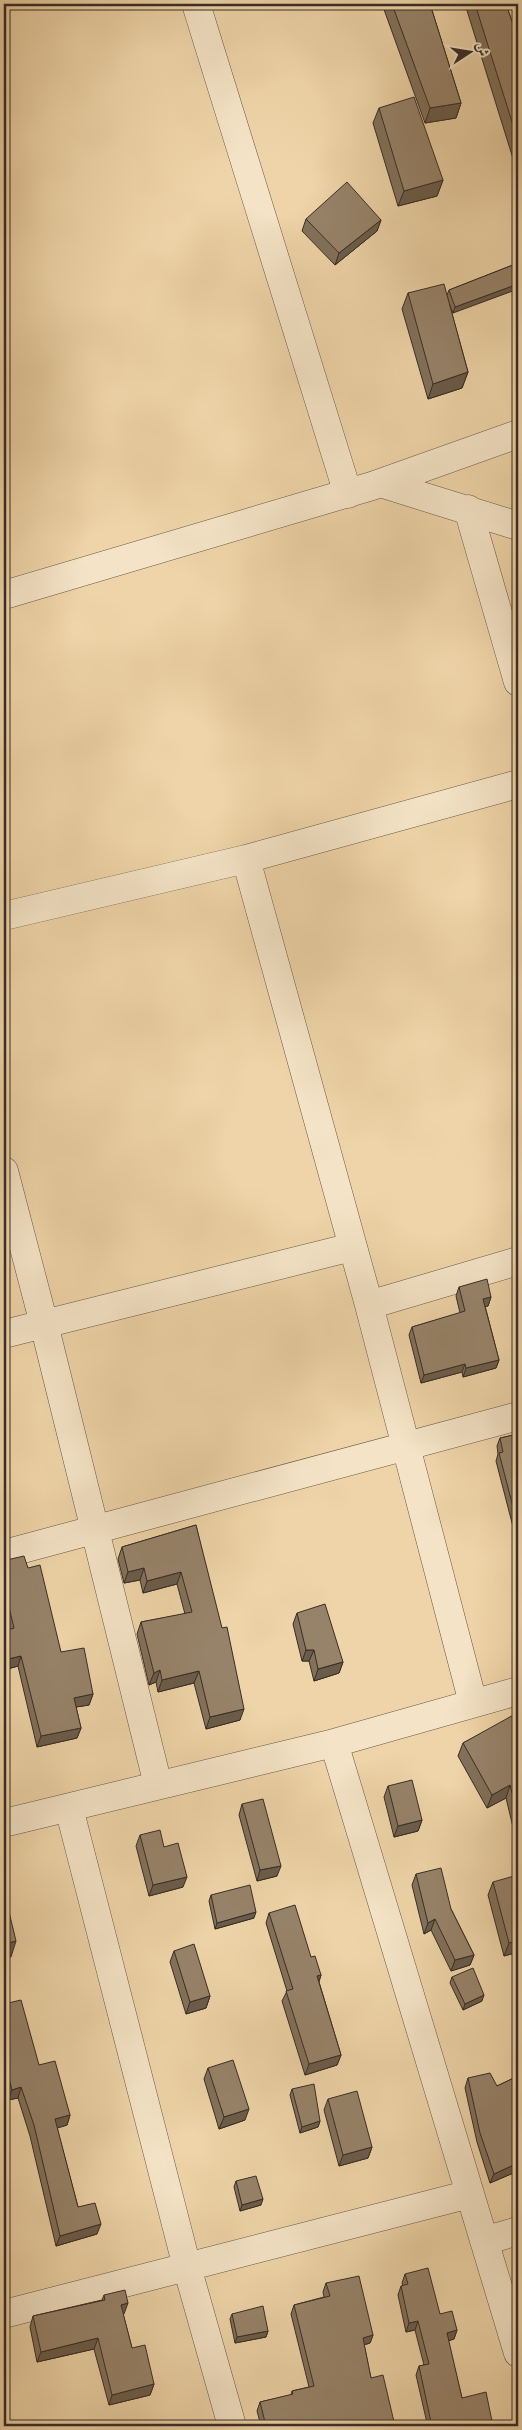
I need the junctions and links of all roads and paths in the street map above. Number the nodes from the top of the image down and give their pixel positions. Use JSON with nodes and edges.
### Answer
{"nodes":[{"id":1,"x":196,"y":4,"type":"edge"},
{"id":2,"x":518,"y":434,"type":"edge"},
{"id":3,"x":380,"y":483,"type":"junction"},
{"id":4,"x":348,"y":494,"type":"junction"},
{"id":5,"x":468,"y":510,"type":"junction"},
{"id":6,"x":518,"y":526,"type":"edge"},
{"id":7,"x":4,"y":595,"type":"edge"},
{"id":8,"x":518,"y":682,"type":"edge"},
{"id":9,"x":518,"y":784,"type":"edge"},
{"id":10,"x":246,"y":859,"type":"junction"},
{"id":11,"x":4,"y":916,"type":"edge"},
{"id":12,"x":4,"y":1171,"type":"edge"},
{"id":13,"x":352,"y":1247,"type":"junction"},
{"id":14,"x":518,"y":1261,"type":"edge"},
{"id":15,"x":369,"y":1305,"type":"junction"},
{"id":16,"x":44,"y":1324,"type":"junction"},
{"id":17,"x":4,"y":1334,"type":"edge"},
{"id":18,"x":518,"y":1416,"type":"edge"},
{"id":19,"x":406,"y":1447,"type":"junction"},
{"id":20,"x":94,"y":1529,"type":"junction"},
{"id":21,"x":4,"y":1554,"type":"edge"},
{"id":22,"x":518,"y":1691,"type":"edge"},
{"id":23,"x":473,"y":1703,"type":"junction"},
{"id":24,"x":334,"y":1744,"type":"junction"},
{"id":25,"x":158,"y":1786,"type":"junction"},
{"id":26,"x":69,"y":1808,"type":"junction"},
{"id":27,"x":4,"y":1824,"type":"edge"},
{"id":28,"x":470,"y":2194,"type":"junction"},
{"id":29,"x":518,"y":2231,"type":"edge"},
{"id":30,"x":484,"y":2241,"type":"junction"},
{"id":31,"x":187,"y":2267,"type":"junction"},
{"id":32,"x":4,"y":2314,"type":"edge"},
{"id":33,"x":518,"y":2352,"type":"edge"},
{"id":34,"x":232,"y":2426,"type":"edge"}],
"edges":[{"from":1,"to":4,"type":"street"},
{"from":2,"to":3,"type":"street"},
{"from":3,"to":4,"type":"street"},
{"from":3,"to":5,"type":"street"},
{"from":4,"to":7,"type":"street"},
{"from":5,"to":6,"type":"street"},
{"from":5,"to":8,"type":"street"},
{"from":9,"to":10,"type":"street"},
{"from":10,"to":11,"type":"street"},
{"from":10,"to":13,"type":"street"},
{"from":12,"to":16,"type":"street"},
{"from":13,"to":15,"type":"street"},
{"from":13,"to":16,"type":"street"},
{"from":14,"to":15,"type":"street"},
{"from":15,"to":19,"type":"street"},
{"from":16,"to":17,"type":"street"},
{"from":16,"to":20,"type":"street"},
{"from":18,"to":19,"type":"street"},
{"from":19,"to":20,"type":"street"},
{"from":19,"to":23,"type":"street"},
{"from":20,"to":21,"type":"street"},
{"from":20,"to":25,"type":"street"},
{"from":22,"to":23,"type":"street"},
{"from":23,"to":24,"type":"street"},
{"from":24,"to":25,"type":"street"},
{"from":24,"to":28,"type":"street"},
{"from":25,"to":26,"type":"street"},
{"from":26,"to":27,"type":"street"},
{"from":26,"to":31,"type":"street"},
{"from":28,"to":30,"type":"street"},
{"from":28,"to":31,"type":"street"},
{"from":29,"to":30,"type":"street"},
{"from":30,"to":33,"type":"street"},
{"from":31,"to":32,"type":"street"},
{"from":31,"to":34,"type":"street"}]}
